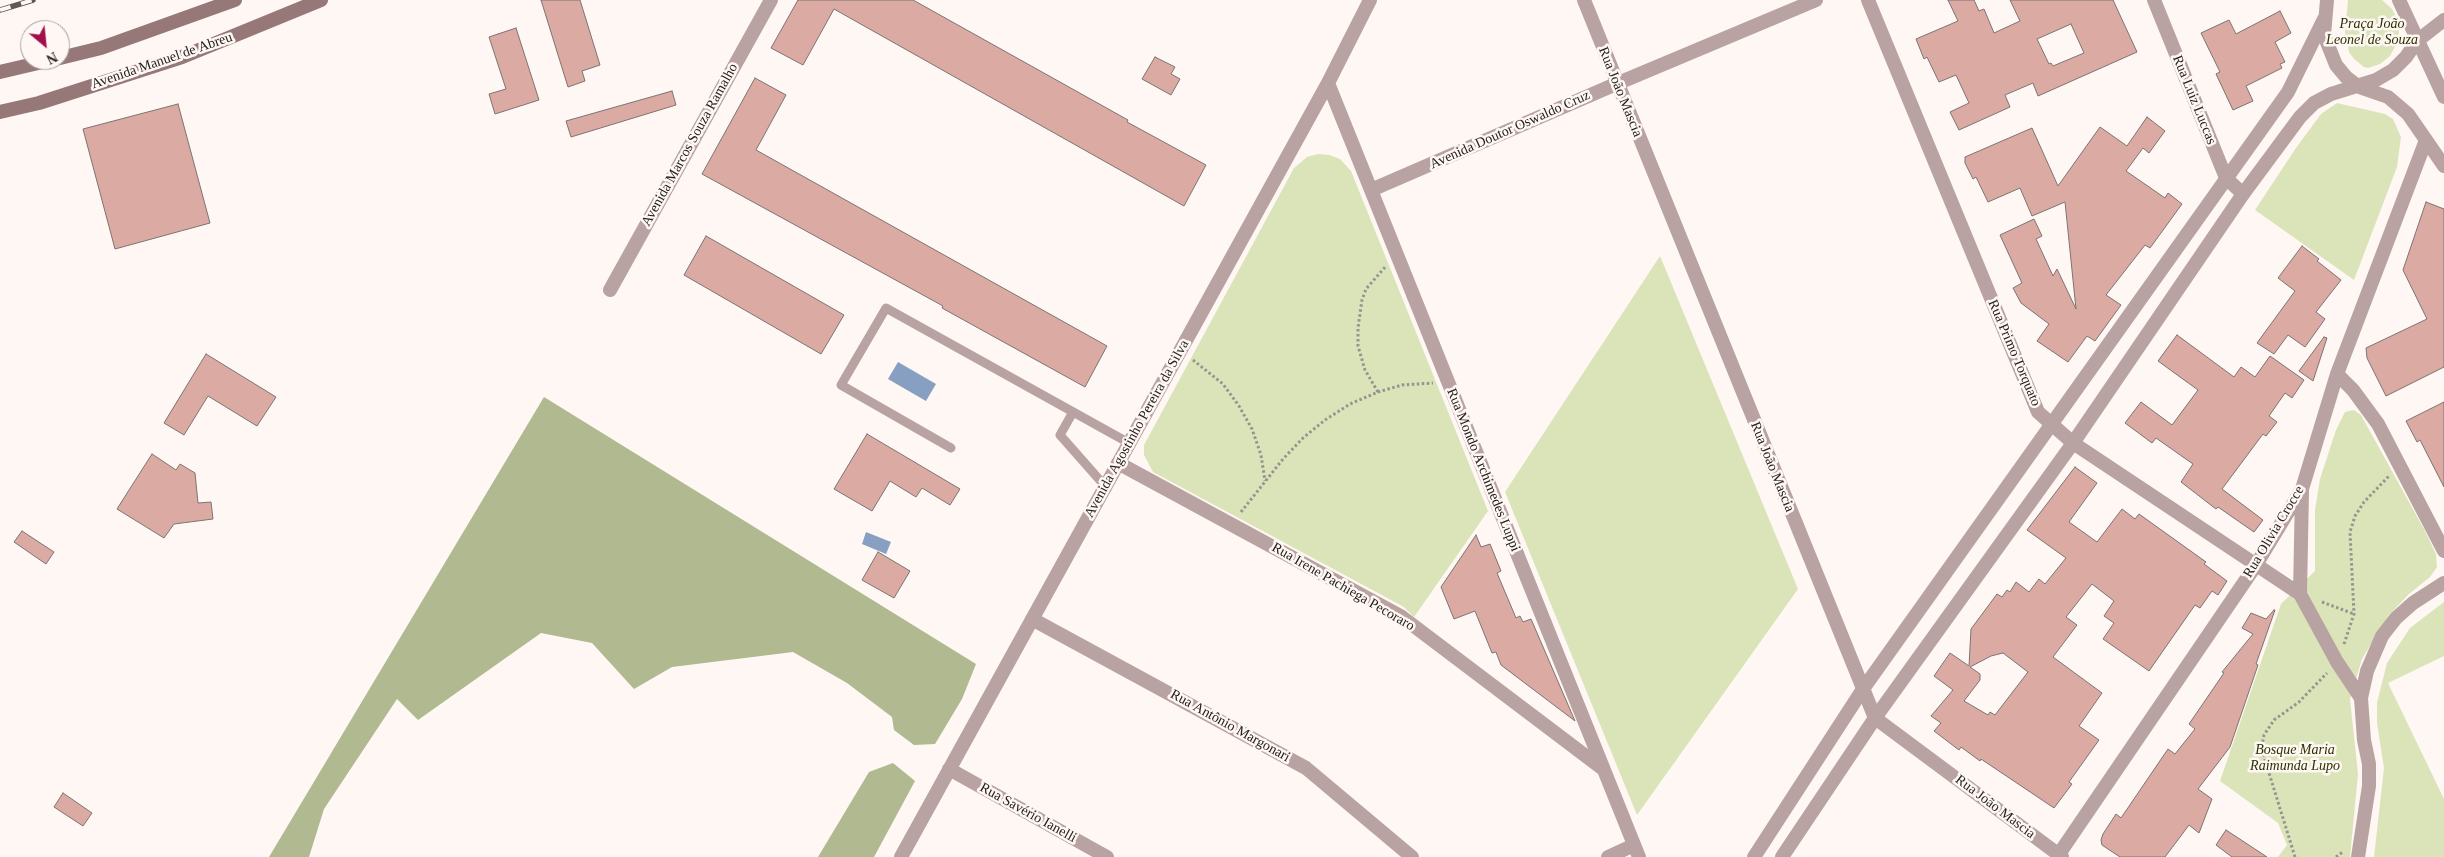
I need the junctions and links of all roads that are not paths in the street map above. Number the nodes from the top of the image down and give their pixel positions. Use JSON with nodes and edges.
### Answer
{"nodes":[{"id":1,"x":235,"y":0,"type":"edge"},
{"id":2,"x":321,"y":0,"type":"edge"},
{"id":3,"x":771,"y":0,"type":"edge"},
{"id":4,"x":1370,"y":0,"type":"edge"},
{"id":5,"x":1584,"y":0,"type":"edge"},
{"id":6,"x":1816,"y":0,"type":"edge"},
{"id":7,"x":1868,"y":0,"type":"edge"},
{"id":8,"x":2154,"y":0,"type":"edge"},
{"id":9,"x":2399,"y":0,"type":"edge"},
{"id":10,"x":2328,"y":1,"type":"edge"},
{"id":11,"x":2324,"y":19,"type":"junction"},
{"id":12,"x":2444,"y":20,"type":"edge"},
{"id":13,"x":2417,"y":41,"type":"junction"},
{"id":14,"x":70,"y":56,"type":"edge"},
{"id":15,"x":20,"y":67,"type":"edge"},
{"id":16,"x":0,"y":72,"type":"edge"},
{"id":17,"x":1328,"y":83,"type":"junction"},
{"id":18,"x":1616,"y":84,"type":"junction"},
{"id":19,"x":2359,"y":87,"type":"junction"},
{"id":20,"x":2444,"y":97,"type":"edge"},
{"id":21,"x":0,"y":112,"type":"edge"},
{"id":22,"x":2426,"y":140,"type":"junction"},
{"id":23,"x":2444,"y":166,"type":"edge"},
{"id":24,"x":2226,"y":178,"type":"junction"},
{"id":25,"x":1371,"y":190,"type":"junction"},
{"id":26,"x":2243,"y":194,"type":"junction"},
{"id":27,"x":610,"y":290,"type":"dead end"},
{"id":28,"x":2337,"y":374,"type":"junction"},
{"id":29,"x":1073,"y":412,"type":"junction"},
{"id":30,"x":2050,"y":423,"type":"junction"},
{"id":31,"x":1129,"y":443,"type":"junction"},
{"id":32,"x":2074,"y":444,"type":"junction"},
{"id":33,"x":951,"y":448,"type":"dead end"},
{"id":34,"x":1118,"y":463,"type":"junction"},
{"id":35,"x":1105,"y":486,"type":"junction"},
{"id":36,"x":2302,"y":489,"type":"junction"},
{"id":37,"x":2444,"y":551,"type":"edge"},
{"id":38,"x":2256,"y":565,"type":"junction"},
{"id":39,"x":2444,"y":583,"type":"edge"},
{"id":40,"x":2300,"y":594,"type":"junction"},
{"id":41,"x":1032,"y":618,"type":"junction"},
{"id":42,"x":1863,"y":689,"type":"junction"},
{"id":43,"x":2361,"y":698,"type":"junction"},
{"id":44,"x":1875,"y":718,"type":"junction"},
{"id":45,"x":949,"y":769,"type":"junction"},
{"id":46,"x":1603,"y":769,"type":"junction"},
{"id":47,"x":1636,"y":851,"type":"edge"},
{"id":48,"x":2059,"y":856,"type":"edge"},
{"id":49,"x":901,"y":857,"type":"edge"},
{"id":50,"x":1107,"y":857,"type":"edge"},
{"id":51,"x":1412,"y":857,"type":"edge"},
{"id":52,"x":1608,"y":857,"type":"edge"},
{"id":53,"x":1754,"y":857,"type":"edge"},
{"id":54,"x":1782,"y":857,"type":"edge"},
{"id":55,"x":2358,"y":857,"type":"edge"}],
"edges":[{"from":1,"to":14,"type":"main road"},
{"from":2,"to":21,"type":"main road","name":"Avenida Manuel de Abreu"},
{"from":3,"to":27,"type":"street","name":"Avenida Marcos Souza Ramalho"},
{"from":4,"to":17,"type":"street","name":"Avenida Agostinho Pereira da Silva"},
{"from":5,"to":18,"type":"street","name":"Rua João Mascia"},
{"from":6,"to":18,"type":"street","name":"Avenida Doutor Oswaldo Cruz"},
{"from":7,"to":30,"type":"street","name":"Rua Primo Torquato"},
{"from":8,"to":24,"type":"street","name":"Rua Luiz Luccas"},
{"from":9,"to":13,"type":"street"},
{"from":10,"to":11,"type":"street"},
{"from":11,"to":19,"type":"street"},
{"from":11,"to":24,"type":"street"},
{"from":12,"to":13,"type":"street"},
{"from":13,"to":19,"type":"street"},
{"from":13,"to":20,"type":"street"},
{"from":15,"to":16,"type":"main road"},
{"from":17,"to":25,"type":"street","name":"Rua Mondo Archimedes Luppi"},
{"from":17,"to":31,"type":"street","name":"Avenida Agostinho Pereira da Silva"},
{"from":18,"to":25,"type":"street","name":"Avenida Doutor Oswaldo Cruz"},
{"from":18,"to":42,"type":"street","name":"Rua João Mascia"},
{"from":19,"to":22,"type":"street"},
{"from":19,"to":26,"type":"street"},
{"from":22,"to":23,"type":"street"},
{"from":22,"to":28,"type":"street","name":"Rua Olivia Crocce"},
{"from":24,"to":26,"type":"street","name":"Rua Luiz Luccas"},
{"from":24,"to":30,"type":"street"},
{"from":25,"to":46,"type":"street","name":"Rua Mondo Archimedes Luppi"},
{"from":26,"to":32,"type":"street"},
{"from":28,"to":36,"type":"street","name":"Rua Olivia Crocce"},
{"from":28,"to":37,"type":"street"},
{"from":29,"to":31,"type":"lane"},
{"from":29,"to":33,"type":"lane"},
{"from":29,"to":35,"type":"lane"},
{"from":30,"to":32,"type":"street","name":"Rua Primo Torquato"},
{"from":30,"to":42,"type":"street"},
{"from":31,"to":34,"type":"street","name":"Avenida Agostinho Pereira da Silva"},
{"from":32,"to":38,"type":"street","name":"Rua Primo Torquato"},
{"from":32,"to":44,"type":"street"},
{"from":34,"to":35,"type":"street","name":"Avenida Agostinho Pereira da Silva"},
{"from":34,"to":46,"type":"street","name":"Rua Irene Pachiega Pecoraro"},
{"from":35,"to":41,"type":"street","name":"Avenida Agostinho Pereira da Silva"},
{"from":36,"to":38,"type":"street","name":"Rua Olivia Crocce"},
{"from":36,"to":40,"type":"street"},
{"from":38,"to":40,"type":"street","name":"Rua Primo Torquato"},
{"from":38,"to":48,"type":"street","name":"Rua Olivia Crocce"},
{"from":39,"to":43,"type":"street"},
{"from":40,"to":43,"type":"street"},
{"from":41,"to":45,"type":"street","name":"Avenida Agostinho Pereira da Silva"},
{"from":41,"to":51,"type":"street","name":"Rua Antônio Margonari"},
{"from":42,"to":44,"type":"street","name":"Rua João Mascia"},
{"from":42,"to":53,"type":"street"},
{"from":43,"to":55,"type":"street"},
{"from":44,"to":48,"type":"street","name":"Rua João Mascia"},
{"from":44,"to":54,"type":"street"},
{"from":45,"to":49,"type":"street","name":"Avenida Agostinho Pereira da Silva"},
{"from":45,"to":50,"type":"street","name":"Rua Savério Ianelli"},
{"from":46,"to":47,"type":"street","name":"Rua Mondo Archimedes Luppi"},
{"from":47,"to":52,"type":"street"}]}
